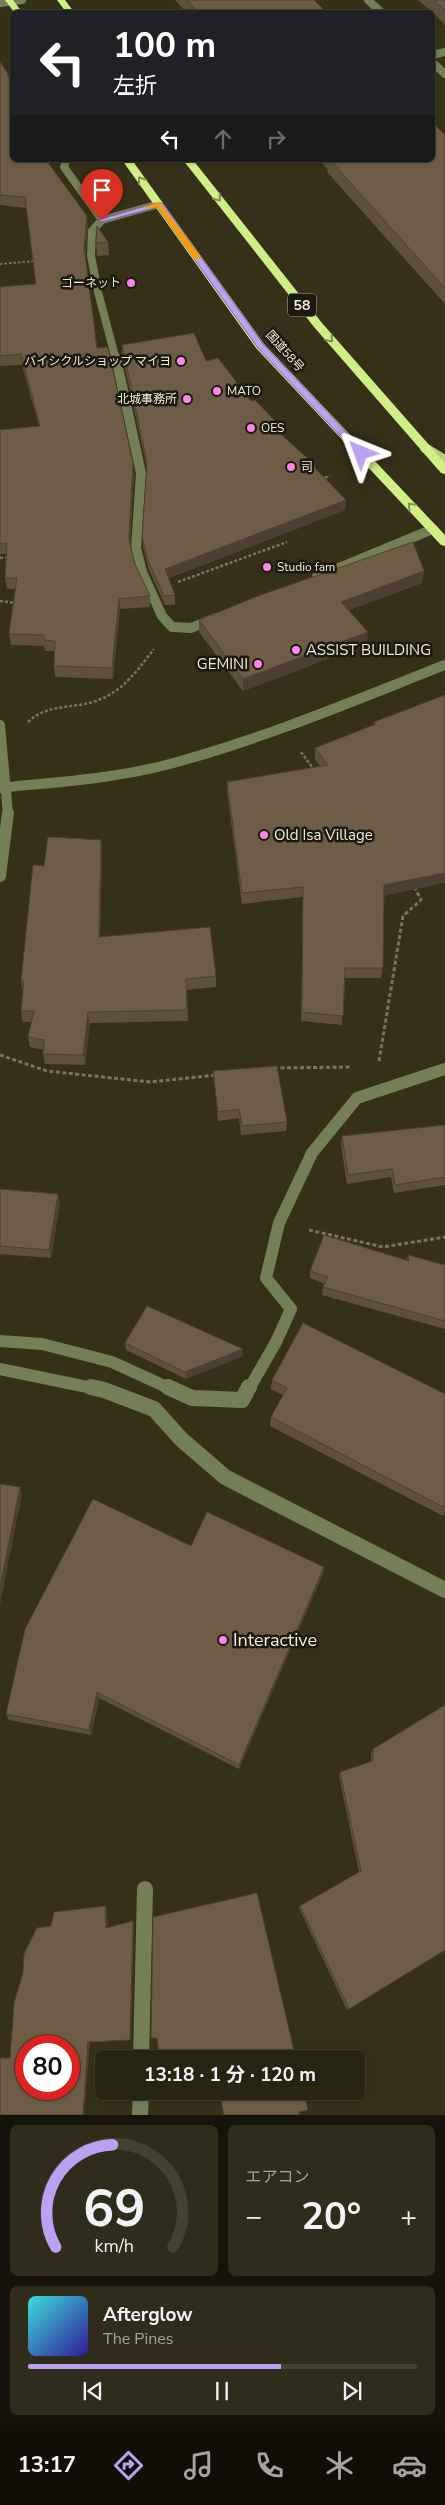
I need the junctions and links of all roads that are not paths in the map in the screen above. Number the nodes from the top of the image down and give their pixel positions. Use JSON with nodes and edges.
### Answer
{"nodes":[{"id":1,"x":22,"y":0,"type":"edge"},
{"id":2,"x":368,"y":0,"type":"edge"},
{"id":3,"x":9,"y":1,"type":"edge"},
{"id":4,"x":0,"y":3,"type":"edge"},
{"id":5,"x":379,"y":10,"type":"edge"},
{"id":6,"x":435,"y":65,"type":"edge"},
{"id":7,"x":445,"y":74,"type":"edge"},
{"id":8,"x":65,"y":162,"type":"edge"},
{"id":9,"x":128,"y":162,"type":"edge"},
{"id":10,"x":190,"y":162,"type":"edge"},
{"id":11,"x":159,"y":204,"type":"junction"},
{"id":12,"x":102,"y":220,"type":"junction"},
{"id":13,"x":421,"y":445,"type":"junction"},
{"id":14,"x":445,"y":460,"type":"edge"},
{"id":15,"x":445,"y":470,"type":"edge"},
{"id":16,"x":433,"y":530,"type":"junction"},
{"id":17,"x":445,"y":542,"type":"edge"},
{"id":18,"x":310,"y":580,"type":"edge"},
{"id":19,"x":227,"y":613,"type":"edge"},
{"id":20,"x":445,"y":665,"type":"edge"},
{"id":21,"x":0,"y":725,"type":"edge"},
{"id":22,"x":4,"y":788,"type":"edge"},
{"id":23,"x":0,"y":876,"type":"edge"},
{"id":24,"x":445,"y":1069,"type":"edge"},
{"id":25,"x":0,"y":1341,"type":"edge"},
{"id":26,"x":0,"y":1368,"type":"edge"},
{"id":27,"x":445,"y":1590,"type":"edge"},
{"id":28,"x":145,"y":1889,"type":"dead end"},
{"id":29,"x":141,"y":2050,"type":"edge"},
{"id":30,"x":141,"y":2100,"type":"edge"},
{"id":31,"x":140,"y":2115,"type":"edge"}],
"edges":[{"from":1,"to":3,"type":"street"},
{"from":2,"to":5,"type":"street"},
{"from":3,"to":4,"type":"street"},
{"from":6,"to":7,"type":"street"},
{"from":8,"to":12,"type":"street"},
{"from":11,"to":9,"type":"highway","name":"国道58号","one_way":true},
{"from":10,"to":13,"type":"highway","number":"58","one_way":true},
{"from":11,"to":12,"type":"street"},
{"from":16,"to":11,"type":"highway","name":"国道58号","one_way":true},
{"from":12,"to":19,"type":"street"},
{"from":13,"to":14,"type":"main road"},
{"from":13,"to":15,"type":"highway","number":"58"},
{"from":16,"to":17,"type":"highway","name":"国道58号"},
{"from":16,"to":18,"type":"street"},
{"from":20,"to":22,"type":"street"},
{"from":21,"to":22,"type":"street"},
{"from":22,"to":23,"type":"street"},
{"from":24,"to":25,"type":"street"},
{"from":26,"to":27,"type":"street"},
{"from":28,"to":29,"type":"street"},
{"from":30,"to":31,"type":"street"}]}
